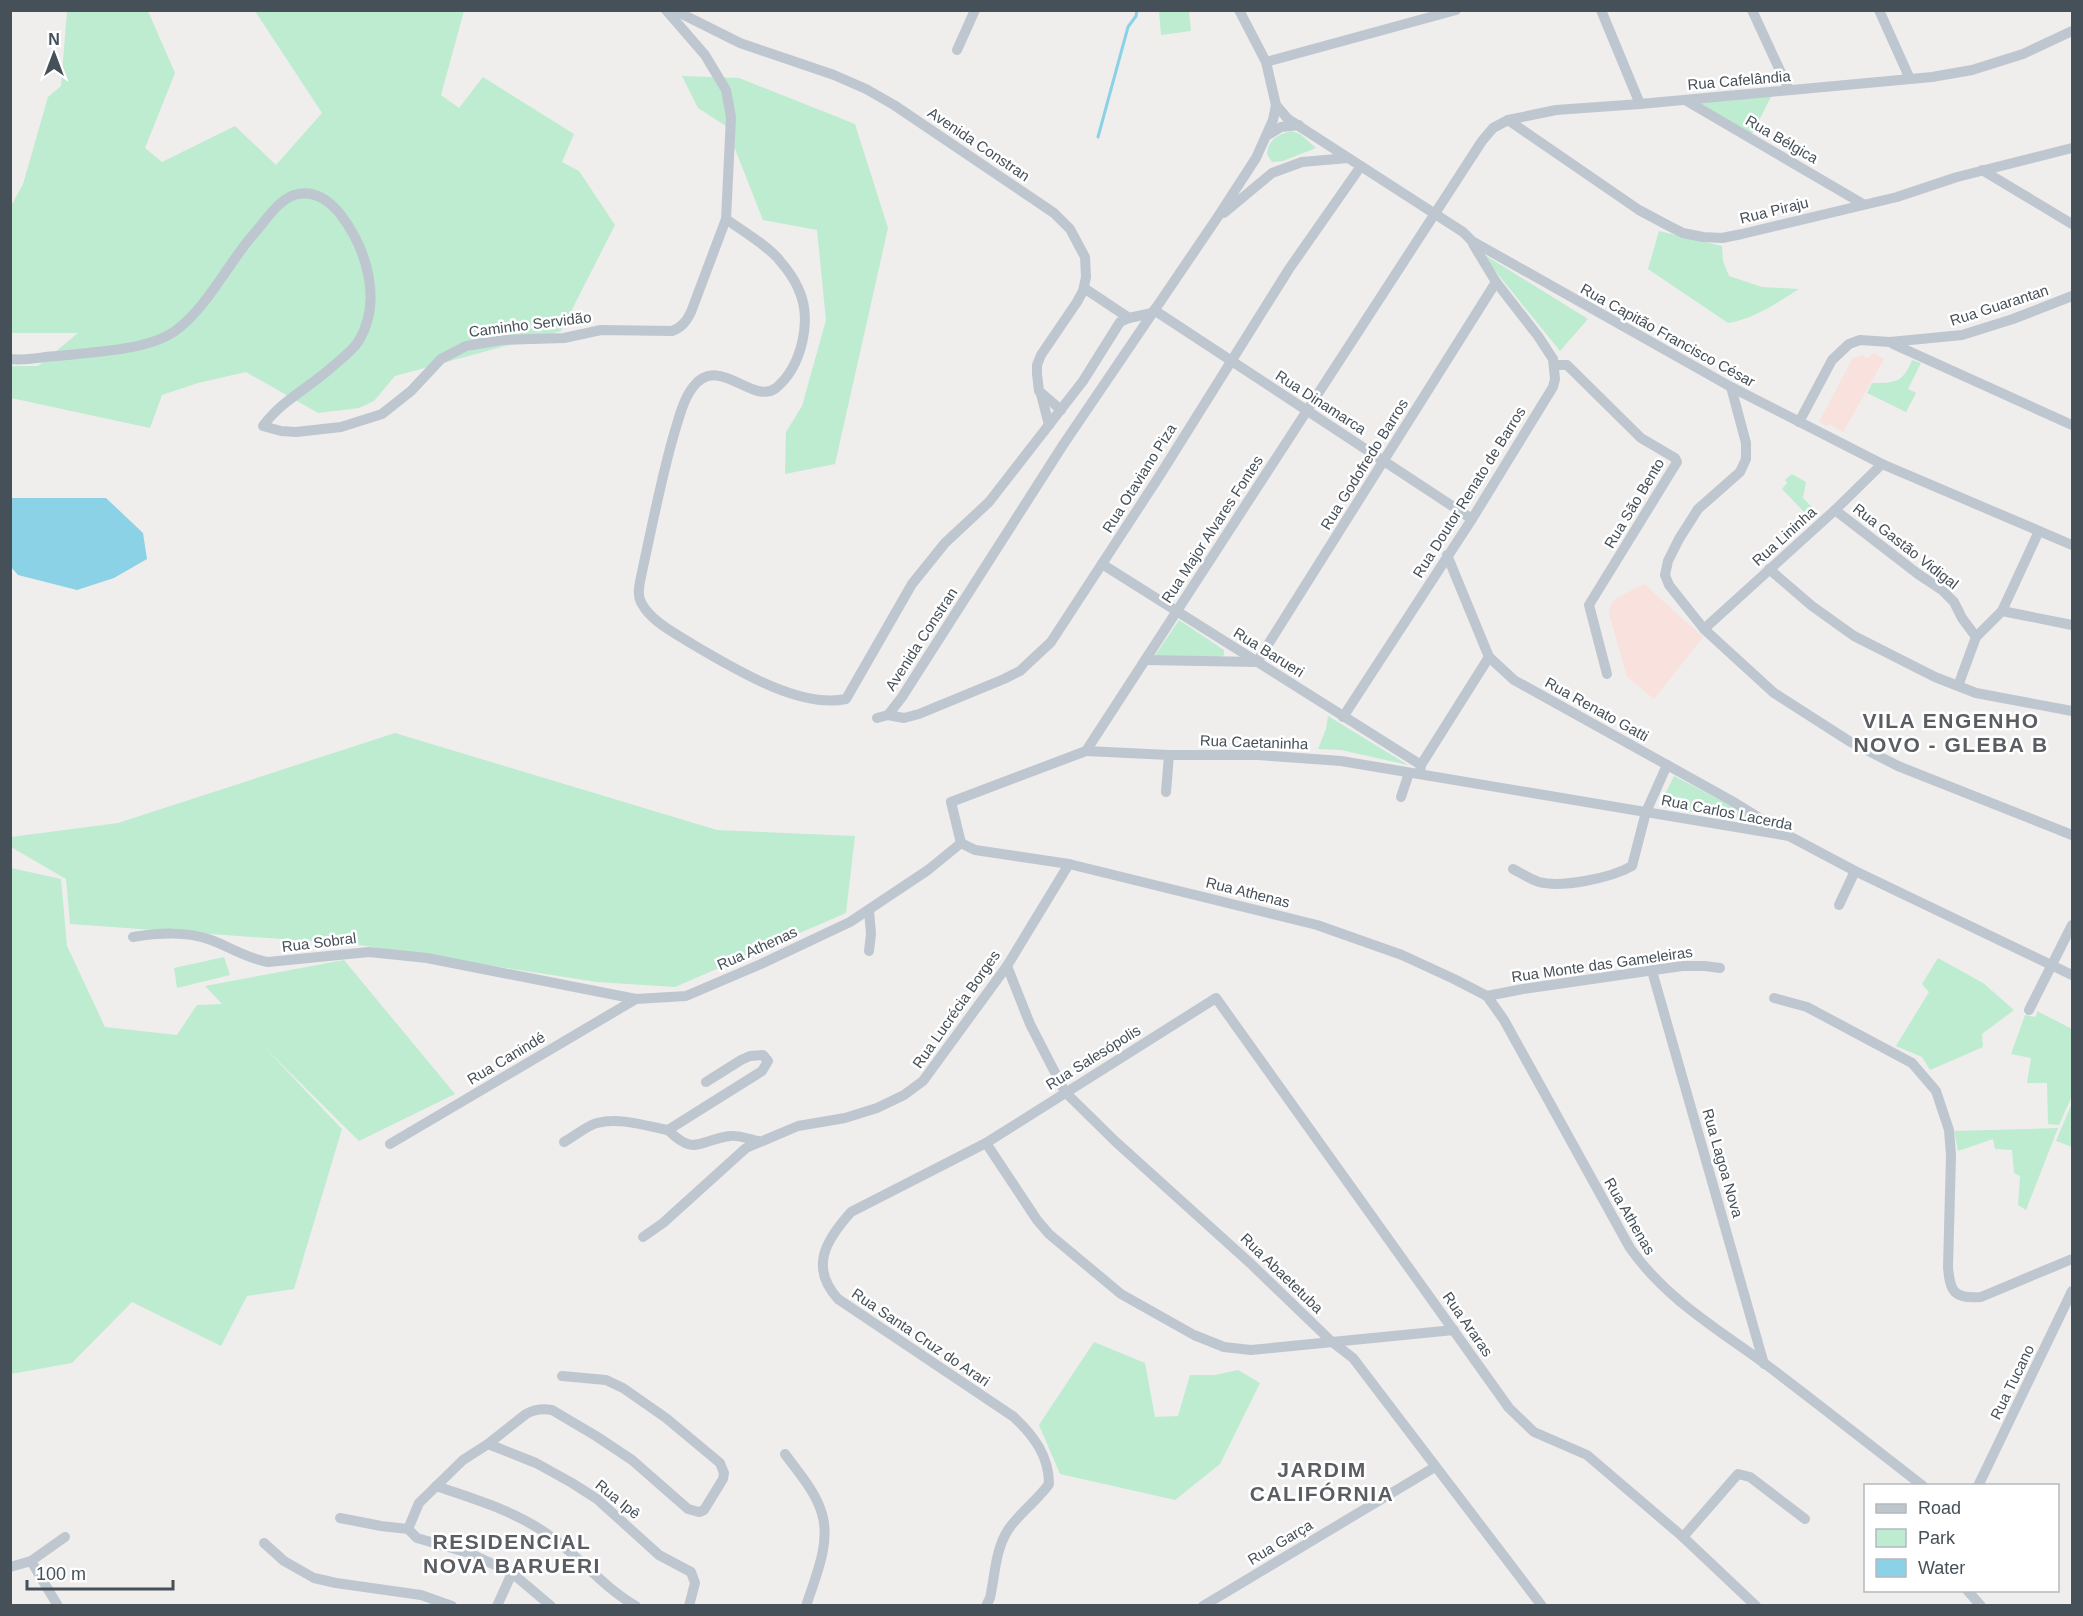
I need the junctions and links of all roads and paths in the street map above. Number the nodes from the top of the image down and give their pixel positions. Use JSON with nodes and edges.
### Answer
{"nodes":[{"id":1,"x":666,"y":10,"type":"edge"},
{"id":2,"x":674,"y":10,"type":"edge"},
{"id":3,"x":975,"y":10,"type":"edge"},
{"id":4,"x":1239,"y":10,"type":"edge"},
{"id":5,"x":1456,"y":10,"type":"edge"},
{"id":6,"x":1601,"y":10,"type":"edge"},
{"id":7,"x":1752,"y":10,"type":"edge"},
{"id":8,"x":1879,"y":10,"type":"edge"},
{"id":9,"x":2073,"y":31,"type":"edge"},
{"id":10,"x":957,"y":50,"type":"dead end"},
{"id":11,"x":1266,"y":62,"type":"junction"},
{"id":12,"x":1910,"y":79,"type":"junction"},
{"id":13,"x":1789,"y":90,"type":"junction"},
{"id":14,"x":1685,"y":100,"type":"junction"},
{"id":15,"x":1640,"y":104,"type":"junction"},
{"id":16,"x":1276,"y":105,"type":"junction"},
{"id":17,"x":1508,"y":120,"type":"junction"},
{"id":18,"x":1299,"y":125,"type":"junction"},
{"id":19,"x":1265,"y":137,"type":"junction"},
{"id":20,"x":2073,"y":148,"type":"edge"},
{"id":21,"x":1256,"y":158,"type":"junction"},
{"id":22,"x":1348,"y":158,"type":"junction"},
{"id":23,"x":1361,"y":166,"type":"junction"},
{"id":24,"x":1982,"y":170,"type":"junction"},
{"id":25,"x":1272,"y":173,"type":"junction"},
{"id":26,"x":1443,"y":204,"type":"joint"},
{"id":27,"x":1863,"y":204,"type":"junction"},
{"id":28,"x":1435,"y":214,"type":"junction"},
{"id":29,"x":1217,"y":218,"type":"junction"},
{"id":30,"x":726,"y":219,"type":"junction"},
{"id":31,"x":2073,"y":225,"type":"edge"},
{"id":32,"x":1472,"y":241,"type":"junction"},
{"id":33,"x":1496,"y":282,"type":"junction"},
{"id":34,"x":1084,"y":288,"type":"junction"},
{"id":35,"x":2073,"y":296,"type":"edge"},
{"id":36,"x":1153,"y":311,"type":"junction"},
{"id":37,"x":1129,"y":318,"type":"junction"},
{"id":38,"x":1890,"y":342,"type":"junction"},
{"id":39,"x":10,"y":359,"type":"edge"},
{"id":40,"x":1231,"y":360,"type":"junction"},
{"id":41,"x":1554,"y":365,"type":"junction"},
{"id":42,"x":1731,"y":387,"type":"junction"},
{"id":43,"x":1039,"y":391,"type":"junction"},
{"id":44,"x":1061,"y":410,"type":"junction"},
{"id":45,"x":1307,"y":411,"type":"junction"},
{"id":46,"x":1799,"y":422,"type":"junction"},
{"id":47,"x":1049,"y":425,"type":"junction"},
{"id":48,"x":2073,"y":425,"type":"edge"},
{"id":49,"x":1384,"y":461,"type":"junction"},
{"id":50,"x":1882,"y":464,"type":"junction"},
{"id":51,"x":1835,"y":510,"type":"junction"},
{"id":52,"x":1472,"y":519,"type":"junction"},
{"id":53,"x":2039,"y":531,"type":"junction"},
{"id":54,"x":2073,"y":545,"type":"edge"},
{"id":55,"x":1447,"y":555,"type":"junction"},
{"id":56,"x":1102,"y":564,"type":"junction"},
{"id":57,"x":1770,"y":569,"type":"junction"},
{"id":58,"x":1176,"y":611,"type":"junction"},
{"id":59,"x":2001,"y":611,"type":"junction"},
{"id":60,"x":2073,"y":625,"type":"edge"},
{"id":61,"x":1704,"y":629,"type":"junction"},
{"id":62,"x":1976,"y":637,"type":"junction"},
{"id":63,"x":1489,"y":657,"type":"junction"},
{"id":64,"x":1145,"y":660,"type":"junction"},
{"id":65,"x":1257,"y":662,"type":"junction"},
{"id":66,"x":1607,"y":674,"type":"dead end"},
{"id":67,"x":1958,"y":686,"type":"junction"},
{"id":68,"x":2073,"y":711,"type":"edge"},
{"id":69,"x":882,"y":716,"type":"joint"},
{"id":70,"x":1343,"y":717,"type":"junction"},
{"id":71,"x":1086,"y":750,"type":"junction"},
{"id":72,"x":1168,"y":755,"type":"junction"},
{"id":73,"x":1667,"y":765,"type":"junction"},
{"id":74,"x":1416,"y":771,"type":"junction"},
{"id":75,"x":1166,"y":792,"type":"dead end"},
{"id":76,"x":1401,"y":797,"type":"dead end"},
{"id":77,"x":1646,"y":812,"type":"junction"},
{"id":78,"x":2073,"y":835,"type":"edge"},
{"id":79,"x":1789,"y":836,"type":"junction"},
{"id":80,"x":961,"y":843,"type":"junction"},
{"id":81,"x":1069,"y":864,"type":"junction"},
{"id":82,"x":1513,"y":869,"type":"dead end"},
{"id":83,"x":1855,"y":871,"type":"junction"},
{"id":84,"x":1839,"y":905,"type":"dead end"},
{"id":85,"x":869,"y":910,"type":"junction"},
{"id":86,"x":2073,"y":925,"type":"edge"},
{"id":87,"x":133,"y":937,"type":"dead end"},
{"id":88,"x":869,"y":951,"type":"dead end"},
{"id":89,"x":369,"y":952,"type":"joint"},
{"id":90,"x":2052,"y":964,"type":"junction"},
{"id":91,"x":1007,"y":966,"type":"junction"},
{"id":92,"x":1720,"y":968,"type":"dead end"},
{"id":93,"x":1652,"y":970,"type":"junction"},
{"id":94,"x":2073,"y":975,"type":"edge"},
{"id":95,"x":1488,"y":996,"type":"junction"},
{"id":96,"x":1216,"y":998,"type":"joint"},
{"id":97,"x":1774,"y":998,"type":"dead end"},
{"id":98,"x":636,"y":999,"type":"junction"},
{"id":99,"x":2029,"y":1010,"type":"dead end"},
{"id":100,"x":706,"y":1082,"type":"dead end"},
{"id":101,"x":1065,"y":1092,"type":"junction"},
{"id":102,"x":668,"y":1130,"type":"junction"},
{"id":103,"x":564,"y":1142,"type":"dead end"},
{"id":104,"x":758,"y":1142,"type":"junction"},
{"id":105,"x":986,"y":1143,"type":"junction"},
{"id":106,"x":390,"y":1144,"type":"dead end"},
{"id":107,"x":644,"y":1237,"type":"dead end"},
{"id":108,"x":2073,"y":1259,"type":"edge"},
{"id":109,"x":2073,"y":1291,"type":"edge"},
{"id":110,"x":1454,"y":1330,"type":"junction"},
{"id":111,"x":1331,"y":1341,"type":"junction"},
{"id":112,"x":1764,"y":1364,"type":"junction"},
{"id":113,"x":562,"y":1376,"type":"dead end"},
{"id":114,"x":488,"y":1444,"type":"junction"},
{"id":115,"x":784,"y":1454,"type":"dead end"},
{"id":116,"x":1435,"y":1467,"type":"junction"},
{"id":117,"x":1922,"y":1484,"type":"edge"},
{"id":118,"x":1978,"y":1484,"type":"edge"},
{"id":119,"x":436,"y":1486,"type":"junction"},
{"id":120,"x":340,"y":1518,"type":"dead end"},
{"id":121,"x":1805,"y":1519,"type":"dead end"},
{"id":122,"x":408,"y":1529,"type":"junction"},
{"id":123,"x":65,"y":1537,"type":"dead end"},
{"id":124,"x":1683,"y":1537,"type":"junction"},
{"id":125,"x":264,"y":1543,"type":"dead end"},
{"id":126,"x":31,"y":1561,"type":"junction"},
{"id":127,"x":10,"y":1567,"type":"edge"},
{"id":128,"x":512,"y":1573,"type":"junction"},
{"id":129,"x":1969,"y":1592,"type":"edge"},
{"id":130,"x":58,"y":1605,"type":"edge"},
{"id":131,"x":452,"y":1605,"type":"edge"},
{"id":132,"x":497,"y":1605,"type":"edge"},
{"id":133,"x":550,"y":1605,"type":"edge"},
{"id":134,"x":636,"y":1605,"type":"edge"},
{"id":135,"x":689,"y":1605,"type":"edge"},
{"id":136,"x":806,"y":1605,"type":"edge"},
{"id":137,"x":986,"y":1605,"type":"edge"},
{"id":138,"x":1203,"y":1605,"type":"edge"},
{"id":139,"x":1542,"y":1605,"type":"edge"},
{"id":140,"x":1756,"y":1605,"type":"edge"},
{"id":141,"x":1981,"y":1605,"type":"edge"}],
"edges":[{"from":1,"to":30,"type":"street","name":"Caminho Servidão"},
{"from":2,"to":34,"type":"street","name":"Avenida Constran"},
{"from":3,"to":10,"type":"street"},
{"from":4,"to":11,"type":"street"},
{"from":5,"to":11,"type":"street"},
{"from":6,"to":15,"type":"street"},
{"from":7,"to":13,"type":"street"},
{"from":8,"to":12,"type":"street"},
{"from":9,"to":12,"type":"street","name":"Rua Cafelândia"},
{"from":11,"to":16,"type":"street"},
{"from":12,"to":13,"type":"street","name":"Rua Cafelândia"},
{"from":13,"to":14,"type":"street","name":"Rua Cafelândia"},
{"from":14,"to":15,"type":"street","name":"Rua Cafelândia"},
{"from":14,"to":27,"type":"street","name":"Rua Bélgica"},
{"from":15,"to":17,"type":"street","name":"Rua Cafelândia"},
{"from":16,"to":18,"type":"street","name":"Rua Capitão Francisco César"},
{"from":16,"to":19,"type":"street","name":"Avenida Constran"},
{"from":17,"to":26,"type":"street","name":"Rua Cafelândia"},
{"from":17,"to":27,"type":"street","name":"Rua Piraju"},
{"from":18,"to":19,"type":"street"},
{"from":18,"to":22,"type":"street","name":"Rua Capitão Francisco César"},
{"from":19,"to":21,"type":"street","name":"Avenida Constran"},
{"from":20,"to":24,"type":"street","name":"Rua Piraju"},
{"from":21,"to":25,"type":"street"},
{"from":21,"to":29,"type":"street","name":"Avenida Constran"},
{"from":22,"to":23,"type":"street","name":"Rua Capitão Francisco César"},
{"from":22,"to":25,"type":"street","name":"Avenida Constran"},
{"from":23,"to":28,"type":"street","name":"Rua Capitão Francisco César"},
{"from":23,"to":40,"type":"street","name":"Rua Otaviano Piza"},
{"from":24,"to":27,"type":"street","name":"Rua Piraju"},
{"from":24,"to":31,"type":"street"},
{"from":25,"to":29,"type":"street","name":"Avenida Constran"},
{"from":26,"to":28,"type":"street","name":"Rua Major Alvares Fontes"},
{"from":28,"to":32,"type":"street","name":"Rua Capitão Francisco César"},
{"from":28,"to":45,"type":"street","name":"Rua Major Alvares Fontes"},
{"from":29,"to":36,"type":"street","name":"Avenida Constran"},
{"from":30,"to":39,"type":"street","name":"Caminho Servidão"},
{"from":30,"to":47,"type":"street"},
{"from":32,"to":33,"type":"street"},
{"from":32,"to":42,"type":"street","name":"Rua Capitão Francisco César"},
{"from":33,"to":41,"type":"street"},
{"from":33,"to":49,"type":"street","name":"Rua Godofredo Barros"},
{"from":34,"to":37,"type":"street"},
{"from":34,"to":43,"type":"street","name":"Avenida Constran"},
{"from":35,"to":38,"type":"street","name":"Rua Guarantan"},
{"from":36,"to":37,"type":"street"},
{"from":36,"to":40,"type":"street","name":"Rua Dinamarca"},
{"from":36,"to":69,"type":"street","name":"Avenida Constran"},
{"from":37,"to":44,"type":"street"},
{"from":38,"to":46,"type":"street","name":"Rua Guarantan"},
{"from":38,"to":48,"type":"street"},
{"from":40,"to":45,"type":"street","name":"Rua Dinamarca"},
{"from":40,"to":56,"type":"street","name":"Rua Otaviano Piza"},
{"from":41,"to":52,"type":"street","name":"Rua Doutor Renato de Barros"},
{"from":41,"to":66,"type":"street","name":"Rua São Bento"},
{"from":42,"to":46,"type":"street","name":"Rua Capitão Francisco César"},
{"from":42,"to":61,"type":"street"},
{"from":43,"to":44,"type":"street"},
{"from":43,"to":47,"type":"street","name":"Avenida Constran"},
{"from":44,"to":47,"type":"street"},
{"from":45,"to":49,"type":"street","name":"Rua Dinamarca"},
{"from":45,"to":58,"type":"street","name":"Rua Major Alvares Fontes"},
{"from":46,"to":50,"type":"street","name":"Rua Capitão Francisco César"},
{"from":49,"to":52,"type":"street","name":"Rua Dinamarca"},
{"from":49,"to":65,"type":"street","name":"Rua Godofredo Barros"},
{"from":50,"to":51,"type":"street","name":"Rua Lininha"},
{"from":50,"to":53,"type":"street","name":"Rua Capitão Francisco César"},
{"from":51,"to":57,"type":"street","name":"Rua Lininha"},
{"from":51,"to":62,"type":"street","name":"Rua Gastão Vidigal"},
{"from":52,"to":55,"type":"street","name":"Rua Doutor Renato de Barros"},
{"from":53,"to":54,"type":"street","name":"Rua Capitão Francisco César"},
{"from":53,"to":59,"type":"street"},
{"from":55,"to":63,"type":"street","name":"Rua Renato Gatti"},
{"from":55,"to":70,"type":"street","name":"Rua Doutor Renato de Barros"},
{"from":56,"to":58,"type":"street","name":"Rua Barueri"},
{"from":56,"to":69,"type":"street","name":"Rua Otaviano Piza"},
{"from":57,"to":61,"type":"street","name":"Rua Lininha"},
{"from":57,"to":67,"type":"street"},
{"from":58,"to":64,"type":"street","name":"Rua Major Alvares Fontes"},
{"from":58,"to":65,"type":"street","name":"Rua Barueri"},
{"from":59,"to":60,"type":"street"},
{"from":59,"to":62,"type":"street"},
{"from":61,"to":78,"type":"street"},
{"from":62,"to":67,"type":"street"},
{"from":63,"to":73,"type":"street","name":"Rua Renato Gatti"},
{"from":63,"to":74,"type":"street"},
{"from":64,"to":65,"type":"street"},
{"from":64,"to":71,"type":"street","name":"Rua Major Alvares Fontes"},
{"from":65,"to":70,"type":"street","name":"Rua Barueri"},
{"from":67,"to":68,"type":"street"},
{"from":70,"to":74,"type":"street","name":"Rua Barueri"},
{"from":71,"to":72,"type":"street","name":"Rua Caetaninha"},
{"from":71,"to":80,"type":"street"},
{"from":72,"to":74,"type":"street","name":"Rua Caetaninha"},
{"from":72,"to":75,"type":"street"},
{"from":73,"to":77,"type":"street"},
{"from":73,"to":79,"type":"street","name":"Rua Renato Gatti"},
{"from":74,"to":76,"type":"street"},
{"from":74,"to":77,"type":"street","name":"Rua Carlos Lacerda"},
{"from":77,"to":79,"type":"street","name":"Rua Carlos Lacerda"},
{"from":77,"to":82,"type":"street"},
{"from":79,"to":83,"type":"street","name":"Rua Carlos Lacerda"},
{"from":80,"to":81,"type":"street","name":"Rua Athenas"},
{"from":80,"to":85,"type":"street","name":"Rua Athenas"},
{"from":81,"to":91,"type":"street","name":"Rua Lucrécia Borges"},
{"from":81,"to":95,"type":"street","name":"Rua Athenas"},
{"from":83,"to":84,"type":"street"},
{"from":83,"to":90,"type":"street","name":"Rua Carlos Lacerda"},
{"from":85,"to":88,"type":"street"},
{"from":85,"to":98,"type":"street","name":"Rua Athenas"},
{"from":86,"to":90,"type":"street"},
{"from":87,"to":89,"type":"street","name":"Rua Sobral"},
{"from":89,"to":98,"type":"street","name":"Rua Athenas"},
{"from":90,"to":94,"type":"street","name":"Rua Carlos Lacerda"},
{"from":90,"to":99,"type":"street"},
{"from":91,"to":101,"type":"street","name":"Rua Abaetetuba"},
{"from":91,"to":104,"type":"street","name":"Rua Lucrécia Borges"},
{"from":92,"to":93,"type":"street","name":"Rua Monte das Gameleiras"},
{"from":93,"to":95,"type":"street","name":"Rua Monte das Gameleiras"},
{"from":93,"to":112,"type":"street","name":"Rua Lagoa Nova"},
{"from":95,"to":112,"type":"street","name":"Rua Athenas"},
{"from":96,"to":101,"type":"street","name":"Rua Salesópolis"},
{"from":96,"to":110,"type":"street","name":"Rua Araras"},
{"from":97,"to":108,"type":"street"},
{"from":98,"to":106,"type":"street","name":"Rua Canindé"},
{"from":100,"to":102,"type":"street"},
{"from":101,"to":105,"type":"street","name":"Rua Salesópolis"},
{"from":101,"to":111,"type":"street","name":"Rua Abaetetuba"},
{"from":102,"to":103,"type":"street"},
{"from":102,"to":104,"type":"street"},
{"from":104,"to":107,"type":"street","name":"Rua Lucrécia Borges"},
{"from":105,"to":111,"type":"street"},
{"from":105,"to":137,"type":"street","name":"Rua Santa Cruz do Arari"},
{"from":109,"to":118,"type":"street","name":"Rua Tucano"},
{"from":110,"to":111,"type":"street"},
{"from":110,"to":124,"type":"street","name":"Rua Araras"},
{"from":111,"to":116,"type":"street","name":"Rua Abaetetuba"},
{"from":112,"to":117,"type":"street","name":"Rua Athenas"},
{"from":113,"to":114,"type":"street"},
{"from":114,"to":119,"type":"street"},
{"from":114,"to":135,"type":"street","name":"Rua Ipê"},
{"from":115,"to":136,"type":"street"},
{"from":116,"to":138,"type":"street","name":"Rua Garça"},
{"from":116,"to":139,"type":"street","name":"Rua Abaetetuba"},
{"from":119,"to":122,"type":"street"},
{"from":119,"to":134,"type":"street"},
{"from":120,"to":122,"type":"street"},
{"from":121,"to":124,"type":"street"},
{"from":122,"to":128,"type":"street"},
{"from":123,"to":126,"type":"street"},
{"from":124,"to":140,"type":"street","name":"Rua Araras"},
{"from":125,"to":131,"type":"street"},
{"from":126,"to":127,"type":"street"},
{"from":126,"to":130,"type":"street"},
{"from":128,"to":132,"type":"street"},
{"from":128,"to":133,"type":"street"},
{"from":129,"to":141,"type":"street"}]}
